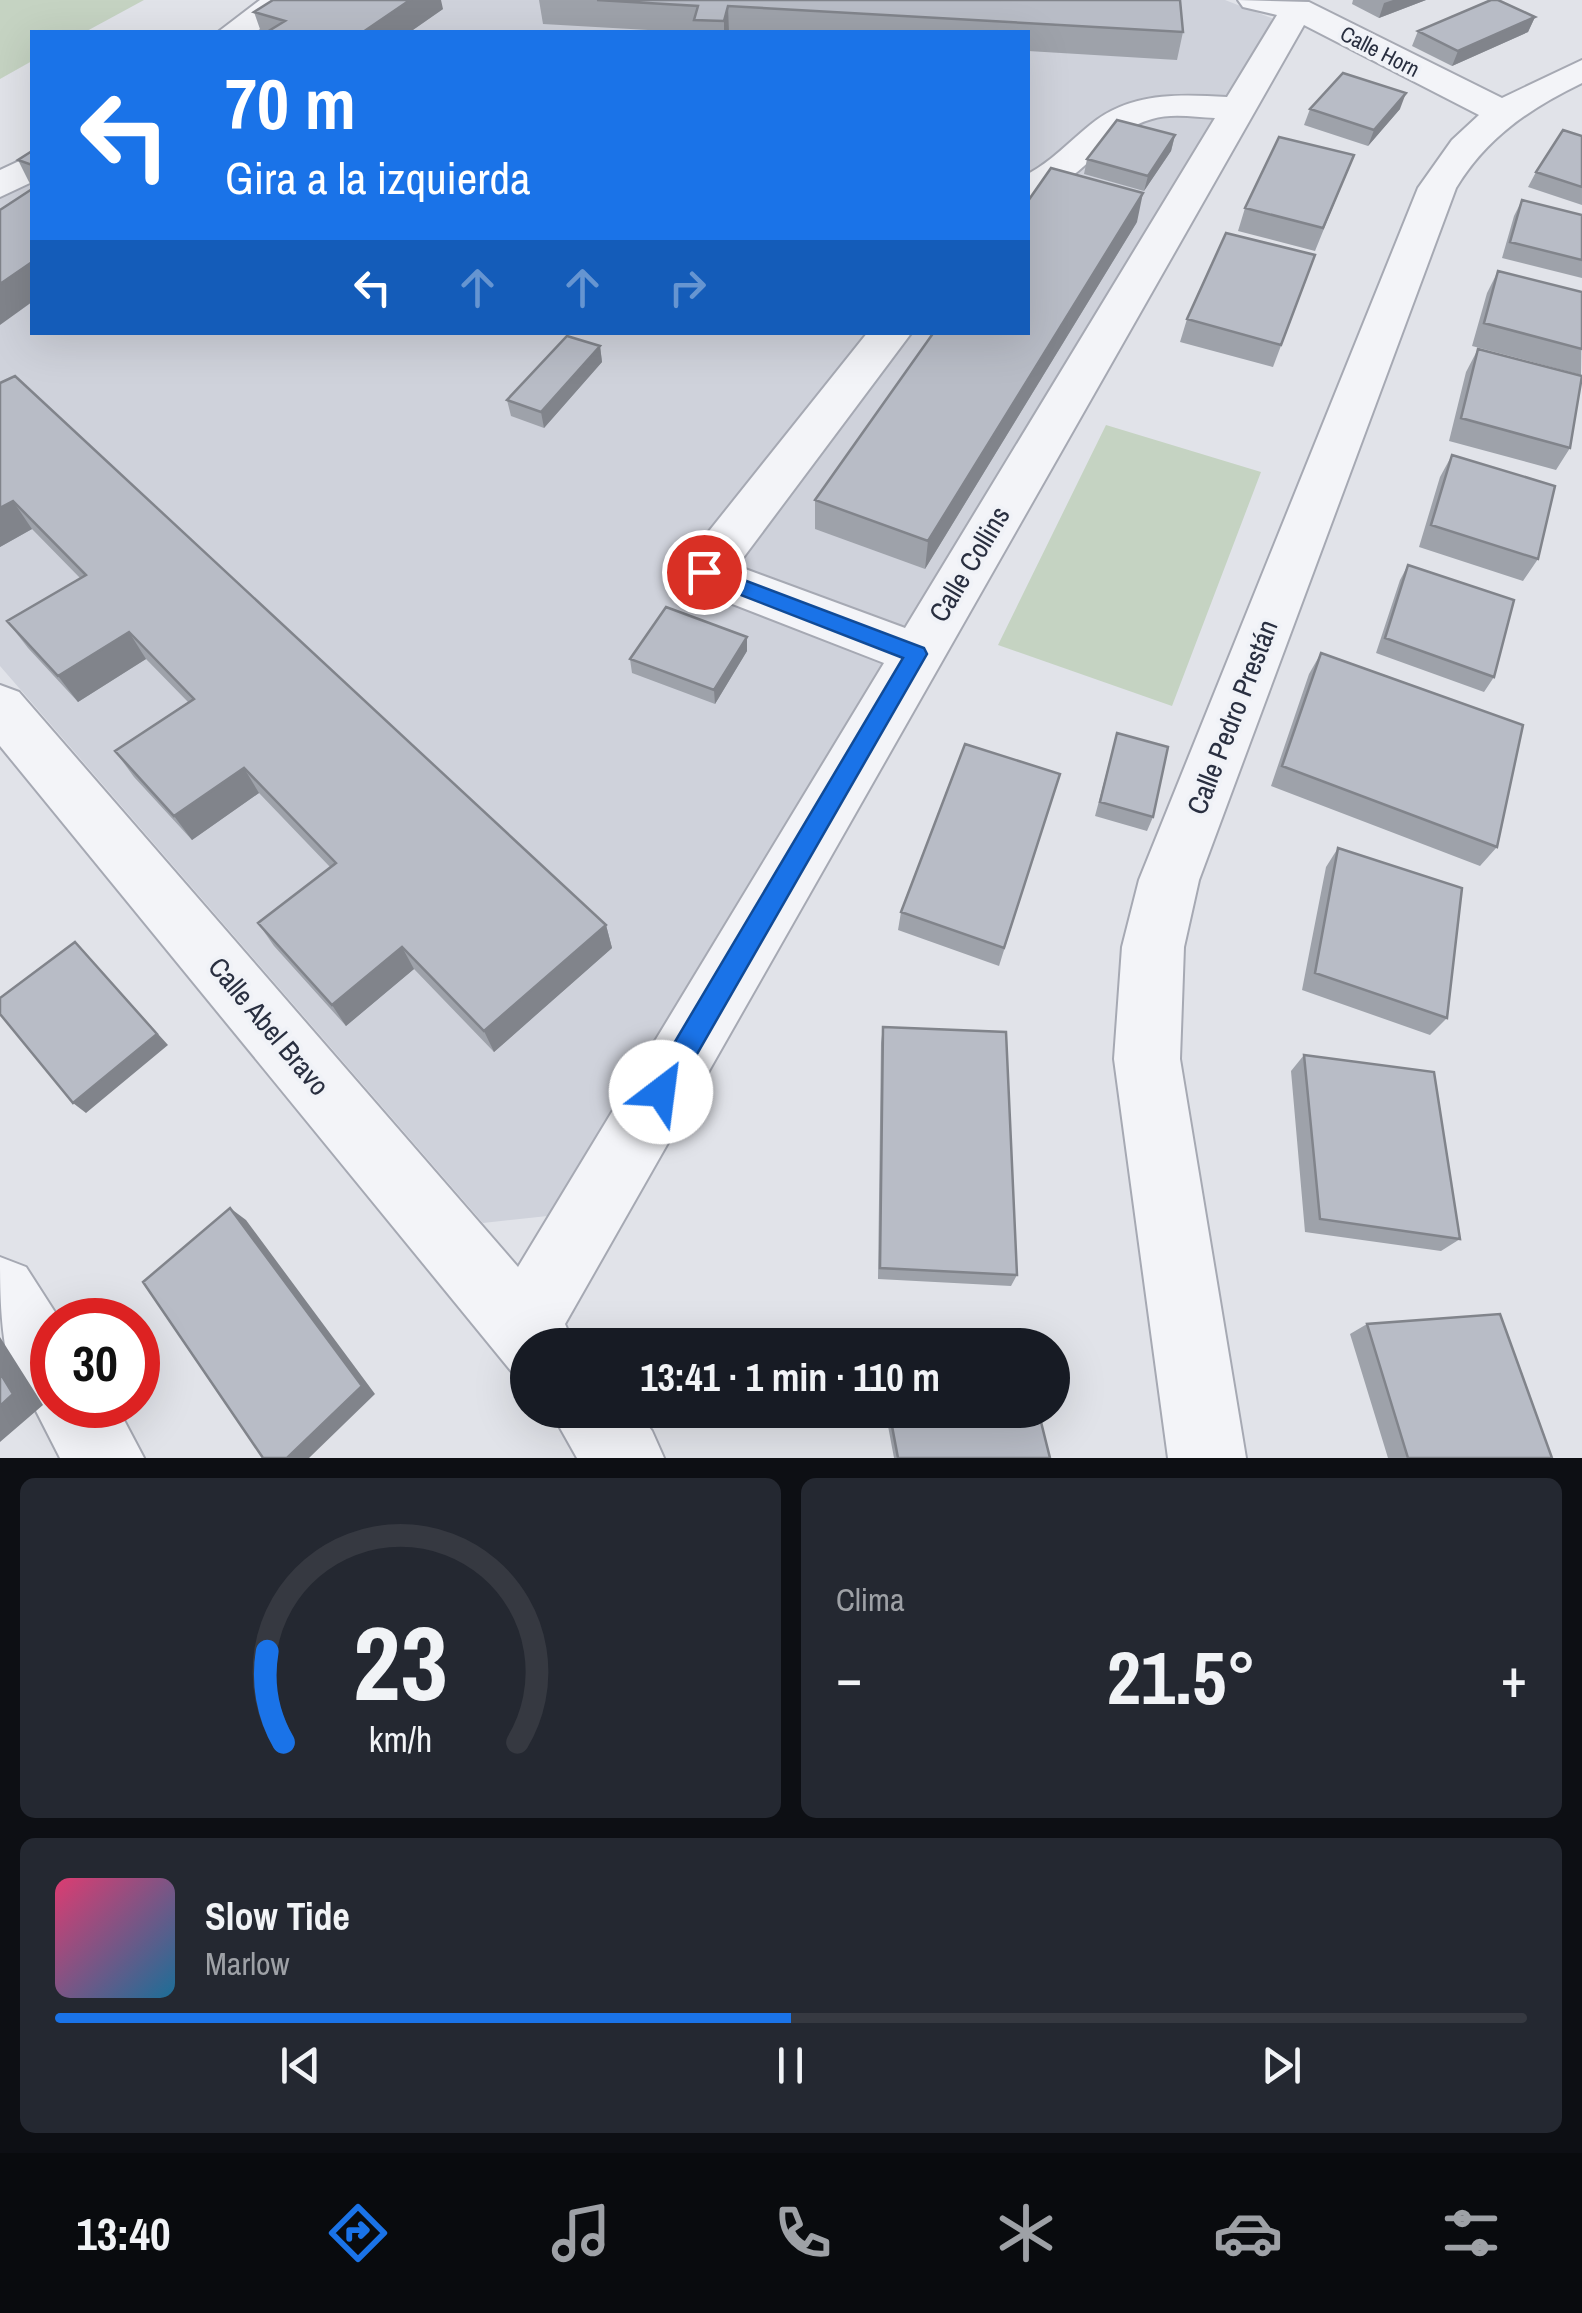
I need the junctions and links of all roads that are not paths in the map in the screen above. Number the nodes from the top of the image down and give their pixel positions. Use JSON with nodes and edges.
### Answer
{"nodes":[{"id":1,"x":282,"y":0,"type":"edge"},
{"id":2,"x":1276,"y":4,"type":"edge"},
{"id":3,"x":237,"y":30,"type":"edge"},
{"id":4,"x":1582,"y":70,"type":"edge"},
{"id":5,"x":1238,"y":109,"type":"junction"},
{"id":6,"x":1502,"y":112,"type":"junction"},
{"id":7,"x":30,"y":167,"type":"edge"},
{"id":8,"x":0,"y":186,"type":"edge"},
{"id":9,"x":1030,"y":187,"type":"edge"},
{"id":10,"x":889,"y":335,"type":"edge"},
{"id":11,"x":916,"y":654,"type":"junction"},
{"id":12,"x":0,"y":707,"type":"edge"},
{"id":13,"x":0,"y":1293,"type":"edge"},
{"id":14,"x":523,"y":1328,"type":"edge"},
{"id":15,"x":535,"y":1328,"type":"edge"},
{"id":16,"x":30,"y":1341,"type":"edge"},
{"id":17,"x":86,"y":1428,"type":"edge"},
{"id":18,"x":602,"y":1428,"type":"edge"},
{"id":19,"x":105,"y":1458,"type":"edge"},
{"id":20,"x":625,"y":1458,"type":"edge"},
{"id":21,"x":1206,"y":1458,"type":"edge"}],
"edges":[{"from":1,"to":3,"type":"street"},
{"from":2,"to":5,"type":"street","name":"Calle Collins"},
{"from":2,"to":6,"type":"street","name":"Calle Horn"},
{"from":4,"to":6,"type":"street","name":"Calle Pedro Prestán"},
{"from":5,"to":9,"type":"street"},
{"from":5,"to":11,"type":"street","name":"Calle Collins"},
{"from":6,"to":21,"type":"street","name":"Calle Pedro Prestán"},
{"from":7,"to":8,"type":"street"},
{"from":10,"to":11,"type":"street"},
{"from":11,"to":15,"type":"street","name":"Calle Collins"},
{"from":12,"to":14,"type":"street","name":"Calle Abel Bravo"},
{"from":13,"to":16,"type":"street"},
{"from":17,"to":19,"type":"street"},
{"from":18,"to":20,"type":"street"}]}
